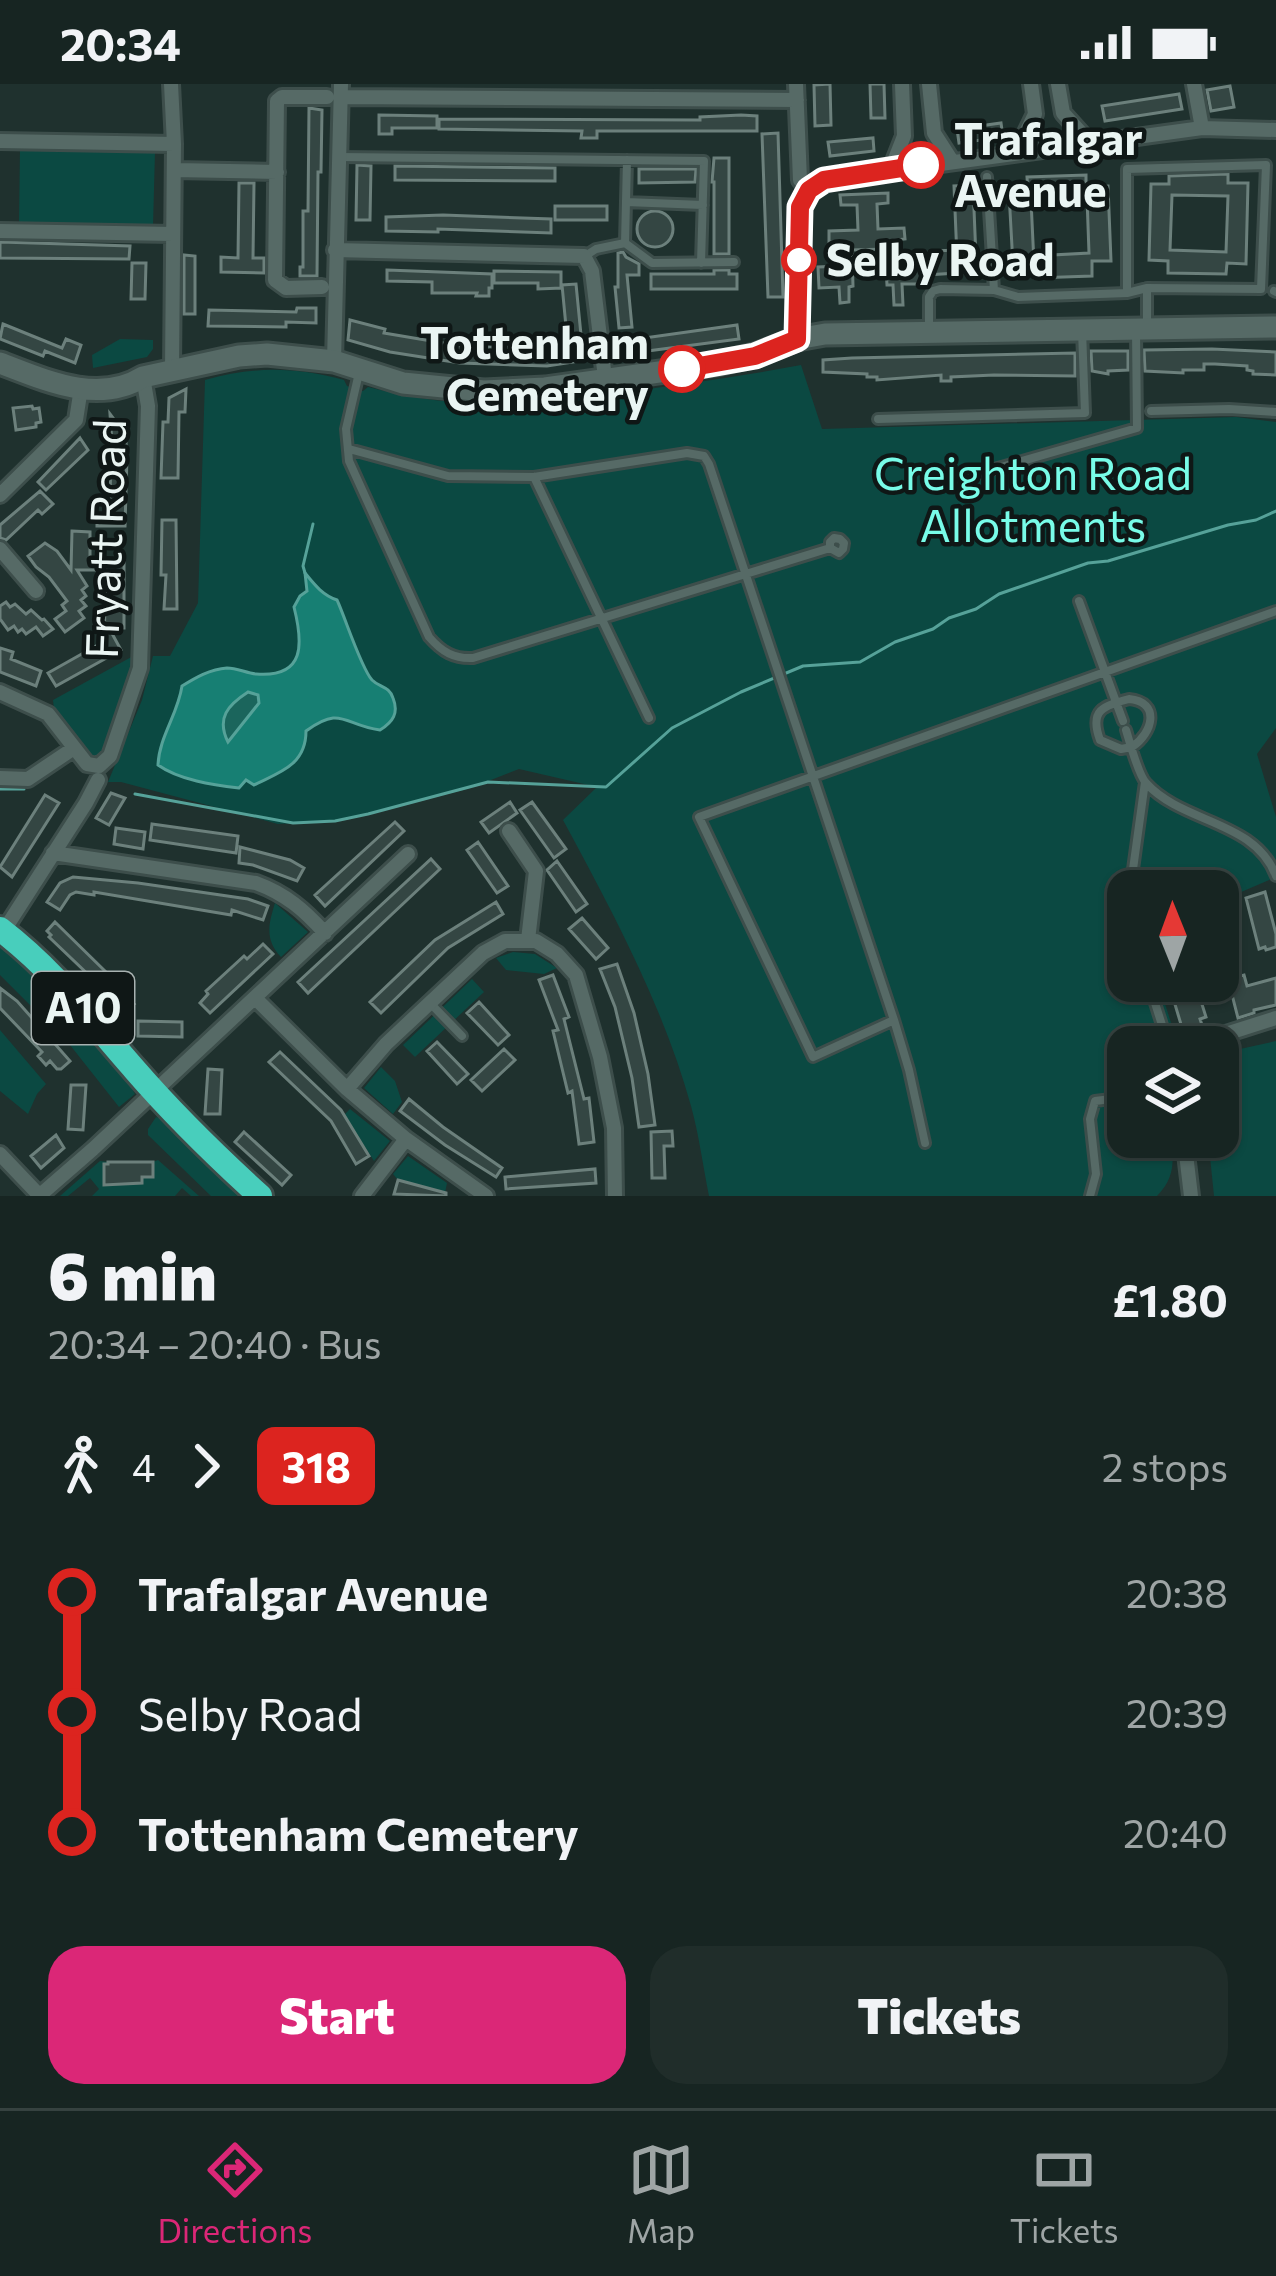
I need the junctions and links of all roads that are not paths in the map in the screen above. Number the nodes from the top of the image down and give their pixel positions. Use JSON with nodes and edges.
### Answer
{"nodes":[{"id":1,"x":171,"y":84,"type":"edge"},
{"id":2,"x":902,"y":84,"type":"edge"},
{"id":3,"x":929,"y":84,"type":"edge"},
{"id":4,"x":1030,"y":84,"type":"edge"},
{"id":5,"x":1058,"y":84,"type":"edge"},
{"id":6,"x":1194,"y":84,"type":"edge"},
{"id":7,"x":797,"y":92,"type":"edge"},
{"id":8,"x":336,"y":93,"type":"edge"},
{"id":9,"x":280,"y":94,"type":"edge"},
{"id":10,"x":1202,"y":128,"type":"junction"},
{"id":11,"x":1276,"y":130,"type":"edge"},
{"id":12,"x":0,"y":141,"type":"edge"},
{"id":13,"x":1090,"y":143,"type":"junction"},
{"id":14,"x":174,"y":145,"type":"junction"},
{"id":15,"x":1016,"y":153,"type":"junction"},
{"id":16,"x":338,"y":157,"type":"junction"},
{"id":17,"x":627,"y":160,"type":"junction"},
{"id":18,"x":952,"y":160,"type":"junction"},
{"id":19,"x":891,"y":169,"type":"junction"},
{"id":20,"x":174,"y":170,"type":"junction"},
{"id":21,"x":277,"y":172,"type":"junction"},
{"id":22,"x":988,"y":177,"type":"dead end"},
{"id":23,"x":809,"y":190,"type":"junction"},
{"id":24,"x":626,"y":202,"type":"junction"},
{"id":25,"x":703,"y":205,"type":"junction"},
{"id":26,"x":0,"y":231,"type":"edge"},
{"id":27,"x":173,"y":234,"type":"junction"},
{"id":28,"x":625,"y":243,"type":"junction"},
{"id":29,"x":335,"y":250,"type":"junction"},
{"id":30,"x":584,"y":256,"type":"junction"},
{"id":31,"x":701,"y":262,"type":"junction"},
{"id":32,"x":734,"y":262,"type":"dead end"},
{"id":33,"x":328,"y":287,"type":"junction"},
{"id":34,"x":1147,"y":288,"type":"junction"},
{"id":35,"x":994,"y":290,"type":"junction"},
{"id":36,"x":1127,"y":293,"type":"junction"},
{"id":37,"x":1141,"y":328,"type":"junction"},
{"id":38,"x":1276,"y":328,"type":"edge"},
{"id":39,"x":1082,"y":329,"type":"junction"},
{"id":40,"x":928,"y":331,"type":"junction"},
{"id":41,"x":797,"y":339,"type":"junction"},
{"id":42,"x":334,"y":361,"type":"junction"},
{"id":43,"x":0,"y":363,"type":"edge"},
{"id":44,"x":359,"y":369,"type":"junction"},
{"id":45,"x":172,"y":370,"type":"junction"},
{"id":46,"x":143,"y":377,"type":"junction"},
{"id":47,"x":605,"y":378,"type":"junction"},
{"id":48,"x":81,"y":388,"type":"junction"},
{"id":49,"x":1151,"y":411,"type":"dead end"},
{"id":50,"x":1276,"y":412,"type":"edge"},
{"id":51,"x":878,"y":418,"type":"dead end"},
{"id":52,"x":349,"y":449,"type":"junction"},
{"id":53,"x":534,"y":477,"type":"junction"},
{"id":54,"x":956,"y":480,"type":"dead end"},
{"id":55,"x":0,"y":494,"type":"edge"},
{"id":56,"x":830,"y":548,"type":"dead end"},
{"id":57,"x":0,"y":549,"type":"edge"},
{"id":58,"x":746,"y":574,"type":"junction"},
{"id":59,"x":36,"y":591,"type":"dead end"},
{"id":60,"x":1079,"y":602,"type":"dead end"},
{"id":61,"x":1276,"y":611,"type":"edge"},
{"id":62,"x":601,"y":618,"type":"junction"},
{"id":63,"x":1105,"y":674,"type":"junction"},
{"id":64,"x":0,"y":692,"type":"edge"},
{"id":65,"x":1116,"y":703,"type":"junction"},
{"id":66,"x":649,"y":718,"type":"dead end"},
{"id":67,"x":1132,"y":747,"type":"junction"},
{"id":68,"x":74,"y":748,"type":"junction"},
{"id":69,"x":98,"y":772,"type":"junction"},
{"id":70,"x":812,"y":777,"type":"junction"},
{"id":71,"x":0,"y":778,"type":"edge"},
{"id":72,"x":1144,"y":782,"type":"junction"},
{"id":73,"x":509,"y":831,"type":"dead end"},
{"id":74,"x":53,"y":853,"type":"junction"},
{"id":75,"x":408,"y":854,"type":"dead end"},
{"id":76,"x":1133,"y":870,"type":"edge"},
{"id":77,"x":1276,"y":876,"type":"edge"},
{"id":78,"x":2,"y":931,"type":"edge"},
{"id":79,"x":325,"y":933,"type":"junction"},
{"id":80,"x":528,"y":940,"type":"junction"},
{"id":81,"x":255,"y":998,"type":"junction"},
{"id":82,"x":429,"y":1002,"type":"junction"},
{"id":83,"x":1276,"y":1018,"type":"edge"},
{"id":84,"x":894,"y":1020,"type":"junction"},
{"id":85,"x":1239,"y":1030,"type":"edge"},
{"id":86,"x":462,"y":1036,"type":"dead end"},
{"id":87,"x":346,"y":1089,"type":"junction"},
{"id":88,"x":154,"y":1092,"type":"junction"},
{"id":89,"x":1107,"y":1099,"type":"edge"},
{"id":90,"x":406,"y":1139,"type":"junction"},
{"id":91,"x":925,"y":1143,"type":"dead end"},
{"id":92,"x":0,"y":1154,"type":"edge"},
{"id":93,"x":1186,"y":1158,"type":"edge"},
{"id":94,"x":39,"y":1196,"type":"edge"},
{"id":95,"x":260,"y":1196,"type":"edge"},
{"id":96,"x":362,"y":1196,"type":"edge"},
{"id":97,"x":486,"y":1196,"type":"edge"},
{"id":98,"x":615,"y":1196,"type":"edge"},
{"id":99,"x":1090,"y":1196,"type":"edge"},
{"id":100,"x":1191,"y":1196,"type":"edge"}],
"edges":[{"from":1,"to":14,"type":"street"},
{"from":2,"to":19,"type":"street"},
{"from":3,"to":18,"type":"street"},
{"from":4,"to":15,"type":"street"},
{"from":5,"to":13,"type":"street"},
{"from":6,"to":10,"type":"street"},
{"from":7,"to":8,"type":"street"},
{"from":7,"to":23,"type":"street"},
{"from":8,"to":9,"type":"street"},
{"from":8,"to":16,"type":"street"},
{"from":9,"to":21,"type":"street"},
{"from":10,"to":11,"type":"street"},
{"from":10,"to":13,"type":"street"},
{"from":12,"to":14,"type":"street"},
{"from":13,"to":15,"type":"street"},
{"from":14,"to":20,"type":"street"},
{"from":15,"to":18,"type":"street"},
{"from":16,"to":17,"type":"lane"},
{"from":16,"to":29,"type":"street"},
{"from":17,"to":24,"type":"lane"},
{"from":17,"to":25,"type":"lane"},
{"from":18,"to":19,"type":"street"},
{"from":19,"to":23,"type":"street"},
{"from":20,"to":21,"type":"street"},
{"from":20,"to":27,"type":"street"},
{"from":21,"to":33,"type":"street"},
{"from":22,"to":35,"type":"lane"},
{"from":23,"to":41,"type":"street"},
{"from":24,"to":25,"type":"lane"},
{"from":24,"to":28,"type":"lane"},
{"from":25,"to":31,"type":"lane"},
{"from":26,"to":27,"type":"street"},
{"from":27,"to":45,"type":"street"},
{"from":28,"to":30,"type":"lane"},
{"from":28,"to":31,"type":"lane"},
{"from":29,"to":30,"type":"street"},
{"from":29,"to":33,"type":"street"},
{"from":30,"to":47,"type":"street"},
{"from":31,"to":32,"type":"lane"},
{"from":33,"to":42,"type":"street"},
{"from":34,"to":36,"type":"lane"},
{"from":34,"to":36,"type":"lane"},
{"from":34,"to":37,"type":"lane"},
{"from":35,"to":36,"type":"lane"},
{"from":35,"to":40,"type":"lane"},
{"from":37,"to":38,"type":"street"},
{"from":37,"to":39,"type":"street"},
{"from":37,"to":54,"type":"lane"},
{"from":39,"to":40,"type":"street"},
{"from":39,"to":51,"type":"lane"},
{"from":40,"to":41,"type":"street"},
{"from":41,"to":47,"type":"street"},
{"from":42,"to":44,"type":"street"},
{"from":42,"to":45,"type":"street"},
{"from":43,"to":48,"type":"street"},
{"from":44,"to":47,"type":"street"},
{"from":44,"to":52,"type":"lane"},
{"from":45,"to":46,"type":"street"},
{"from":46,"to":48,"type":"street"},
{"from":46,"to":69,"type":"street","name":"Fryatt Road"},
{"from":48,"to":55,"type":"street"},
{"from":49,"to":50,"type":"lane"},
{"from":52,"to":53,"type":"lane"},
{"from":52,"to":62,"type":"lane"},
{"from":53,"to":58,"type":"lane"},
{"from":53,"to":62,"type":"lane"},
{"from":56,"to":58,"type":"lane"},
{"from":57,"to":59,"type":"street"},
{"from":58,"to":62,"type":"lane"},
{"from":58,"to":70,"type":"lane"},
{"from":60,"to":63,"type":"lane"},
{"from":61,"to":63,"type":"lane"},
{"from":62,"to":66,"type":"lane"},
{"from":63,"to":65,"type":"lane"},
{"from":63,"to":70,"type":"lane"},
{"from":64,"to":68,"type":"street"},
{"from":65,"to":67,"type":"lane"},
{"from":65,"to":67,"type":"lane"},
{"from":65,"to":67,"type":"lane"},
{"from":67,"to":72,"type":"lane"},
{"from":68,"to":69,"type":"street"},
{"from":68,"to":71,"type":"street"},
{"from":69,"to":74,"type":"street","name":"Fryatt Road"},
{"from":70,"to":84,"type":"lane"},
{"from":70,"to":84,"type":"lane"},
{"from":72,"to":76,"type":"lane"},
{"from":72,"to":77,"type":"lane"},
{"from":73,"to":80,"type":"street"},
{"from":74,"to":78,"type":"street","name":"Fryatt Road"},
{"from":74,"to":79,"type":"street"},
{"from":75,"to":79,"type":"street"},
{"from":78,"to":88,"type":"highway","number":"A10"},
{"from":79,"to":81,"type":"street"},
{"from":80,"to":82,"type":"street"},
{"from":80,"to":98,"type":"street"},
{"from":81,"to":87,"type":"street"},
{"from":81,"to":88,"type":"street"},
{"from":82,"to":86,"type":"lane"},
{"from":82,"to":87,"type":"street"},
{"from":83,"to":85,"type":"street"},
{"from":84,"to":91,"type":"lane"},
{"from":87,"to":90,"type":"street"},
{"from":88,"to":94,"type":"street"},
{"from":88,"to":95,"type":"highway","number":"A10"},
{"from":89,"to":99,"type":"lane"},
{"from":90,"to":96,"type":"street"},
{"from":90,"to":97,"type":"street"},
{"from":92,"to":94,"type":"street"},
{"from":93,"to":100,"type":"street"}]}
